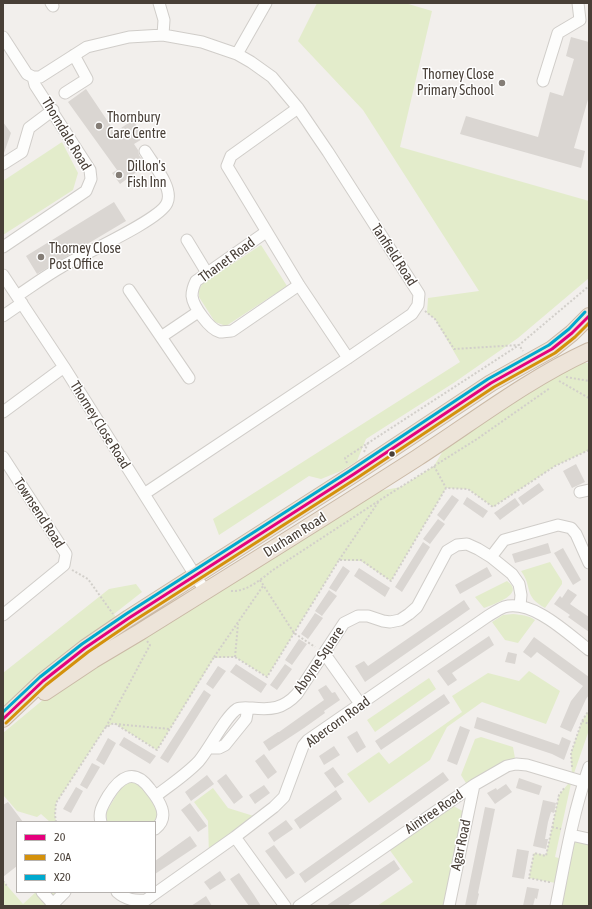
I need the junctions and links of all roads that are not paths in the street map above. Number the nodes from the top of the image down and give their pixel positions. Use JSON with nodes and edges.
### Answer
{"nodes":[{"id":1,"x":159,"y":3,"type":"edge"},
{"id":2,"x":266,"y":3,"type":"edge"},
{"id":3,"x":578,"y":3,"type":"edge"},
{"id":4,"x":163,"y":35,"type":"junction"},
{"id":5,"x":3,"y":36,"type":"edge"},
{"id":6,"x":237,"y":54,"type":"junction"},
{"id":7,"x":74,"y":55,"type":"junction"},
{"id":8,"x":33,"y":77,"type":"junction"},
{"id":9,"x":543,"y":81,"type":"dead end"},
{"id":10,"x":64,"y":93,"type":"dead end"},
{"id":11,"x":298,"y":108,"type":"junction"},
{"id":12,"x":53,"y":110,"type":"junction"},
{"id":13,"x":145,"y":151,"type":"dead end"},
{"id":14,"x":3,"y":164,"type":"edge"},
{"id":15,"x":266,"y":232,"type":"junction"},
{"id":16,"x":188,"y":240,"type":"dead end"},
{"id":17,"x":3,"y":247,"type":"edge"},
{"id":18,"x":207,"y":273,"type":"junction"},
{"id":19,"x":3,"y":275,"type":"edge"},
{"id":20,"x":299,"y":285,"type":"junction"},
{"id":21,"x":128,"y":290,"type":"dead end"},
{"id":22,"x":20,"y":300,"type":"junction"},
{"id":23,"x":198,"y":312,"type":"junction"},
{"id":24,"x":3,"y":316,"type":"edge"},
{"id":25,"x":589,"y":316,"type":"edge"},
{"id":26,"x":161,"y":337,"type":"junction"},
{"id":27,"x":589,"y":351,"type":"edge"},
{"id":28,"x":348,"y":358,"type":"junction"},
{"id":29,"x":64,"y":367,"type":"junction"},
{"id":30,"x":189,"y":378,"type":"dead end"},
{"id":31,"x":3,"y":412,"type":"edge"},
{"id":32,"x":3,"y":457,"type":"edge"},
{"id":33,"x":144,"y":494,"type":"junction"},
{"id":34,"x":491,"y":557,"type":"junction"},
{"id":35,"x":589,"y":564,"type":"edge"},
{"id":36,"x":196,"y":576,"type":"junction"},
{"id":37,"x":205,"y":591,"type":"junction"},
{"id":38,"x":520,"y":606,"type":"junction"},
{"id":39,"x":3,"y":615,"type":"edge"},
{"id":40,"x":589,"y":650,"type":"edge"},
{"id":41,"x":324,"y":653,"type":"junction"},
{"id":42,"x":361,"y":705,"type":"junction"},
{"id":43,"x":3,"y":718,"type":"edge"},
{"id":44,"x":3,"y":723,"type":"edge"},
{"id":45,"x":589,"y":767,"type":"edge"},
{"id":46,"x":584,"y":782,"type":"junction"},
{"id":47,"x":474,"y":785,"type":"junction"},
{"id":48,"x":156,"y":796,"type":"junction"},
{"id":49,"x":101,"y":821,"type":"edge"},
{"id":50,"x":156,"y":828,"type":"edge"},
{"id":51,"x":571,"y":835,"type":"junction"},
{"id":52,"x":236,"y":838,"type":"junction"},
{"id":53,"x":589,"y":839,"type":"edge"},
{"id":54,"x":43,"y":893,"type":"edge"},
{"id":55,"x":64,"y":893,"type":"edge"},
{"id":56,"x":118,"y":893,"type":"edge"},
{"id":57,"x":52,"y":905,"type":"edge"},
{"id":58,"x":285,"y":906,"type":"edge"},
{"id":59,"x":298,"y":906,"type":"edge"},
{"id":60,"x":449,"y":906,"type":"edge"},
{"id":61,"x":556,"y":906,"type":"edge"}],
"edges":[{"from":1,"to":4,"type":"street"},
{"from":2,"to":6,"type":"street"},
{"from":3,"to":9,"type":"street"},
{"from":4,"to":6,"type":"street","name":"Tanfield Road"},
{"from":4,"to":7,"type":"street","name":"Tanfield Road"},
{"from":5,"to":8,"type":"street","name":"Thorndale Road"},
{"from":6,"to":11,"type":"street","name":"Tanfield Road"},
{"from":7,"to":8,"type":"street","name":"Tanfield Road"},
{"from":7,"to":10,"type":"street"},
{"from":8,"to":12,"type":"street","name":"Thorndale Road"},
{"from":11,"to":15,"type":"street","name":"Thanet Road"},
{"from":11,"to":28,"type":"street","name":"Tanfield Road"},
{"from":12,"to":14,"type":"street"},
{"from":12,"to":17,"type":"street","name":"Thorndale Road"},
{"from":13,"to":22,"type":"street"},
{"from":15,"to":18,"type":"street","name":"Thanet Road"},
{"from":15,"to":20,"type":"street","name":"Thanet Road"},
{"from":16,"to":18,"type":"street"},
{"from":18,"to":23,"type":"street","name":"Thanet Road"},
{"from":19,"to":22,"type":"street","name":"Thorney Close Road"},
{"from":20,"to":23,"type":"street","name":"Thanet Road"},
{"from":20,"to":28,"type":"street","name":"Thanet Road"},
{"from":21,"to":26,"type":"street"},
{"from":22,"to":24,"type":"street"},
{"from":22,"to":29,"type":"street","name":"Thorney Close Road"},
{"from":23,"to":26,"type":"street"},
{"from":25,"to":36,"type":"highway","name":"Durham Road"},
{"from":26,"to":30,"type":"street"},
{"from":27,"to":37,"type":"highway","name":"Durham Road"},
{"from":28,"to":33,"type":"street","name":"Tanfield Road"},
{"from":29,"to":31,"type":"street"},
{"from":29,"to":33,"type":"street","name":"Thorney Close Road"},
{"from":32,"to":39,"type":"street","name":"Townsend Road"},
{"from":33,"to":36,"type":"street","name":"Thorney Close Road"},
{"from":34,"to":35,"type":"street"},
{"from":34,"to":38,"type":"street","name":"Aboyne Square"},
{"from":34,"to":41,"type":"street","name":"Aboyne Square"},
{"from":36,"to":37,"type":"street","name":"Thorney Close Road"},
{"from":36,"to":43,"type":"highway","name":"Durham Road"},
{"from":37,"to":44,"type":"highway","name":"Durham Road"},
{"from":38,"to":40,"type":"street","name":"Abercorn Road"},
{"from":38,"to":42,"type":"street","name":"Abercorn Road"},
{"from":41,"to":42,"type":"street"},
{"from":41,"to":48,"type":"street","name":"Aboyne Square"},
{"from":42,"to":52,"type":"street","name":"Abercorn Road"},
{"from":45,"to":46,"type":"street"},
{"from":46,"to":47,"type":"street","name":"Aintree Road"},
{"from":46,"to":51,"type":"street"},
{"from":47,"to":59,"type":"street","name":"Aintree Road"},
{"from":47,"to":60,"type":"street","name":"Agar Road"},
{"from":48,"to":49,"type":"street"},
{"from":48,"to":50,"type":"street"},
{"from":51,"to":53,"type":"street"},
{"from":51,"to":61,"type":"street"},
{"from":52,"to":56,"type":"street","name":"Abercorn Road"},
{"from":52,"to":58,"type":"street"},
{"from":54,"to":57,"type":"street"},
{"from":55,"to":57,"type":"street"}]}
